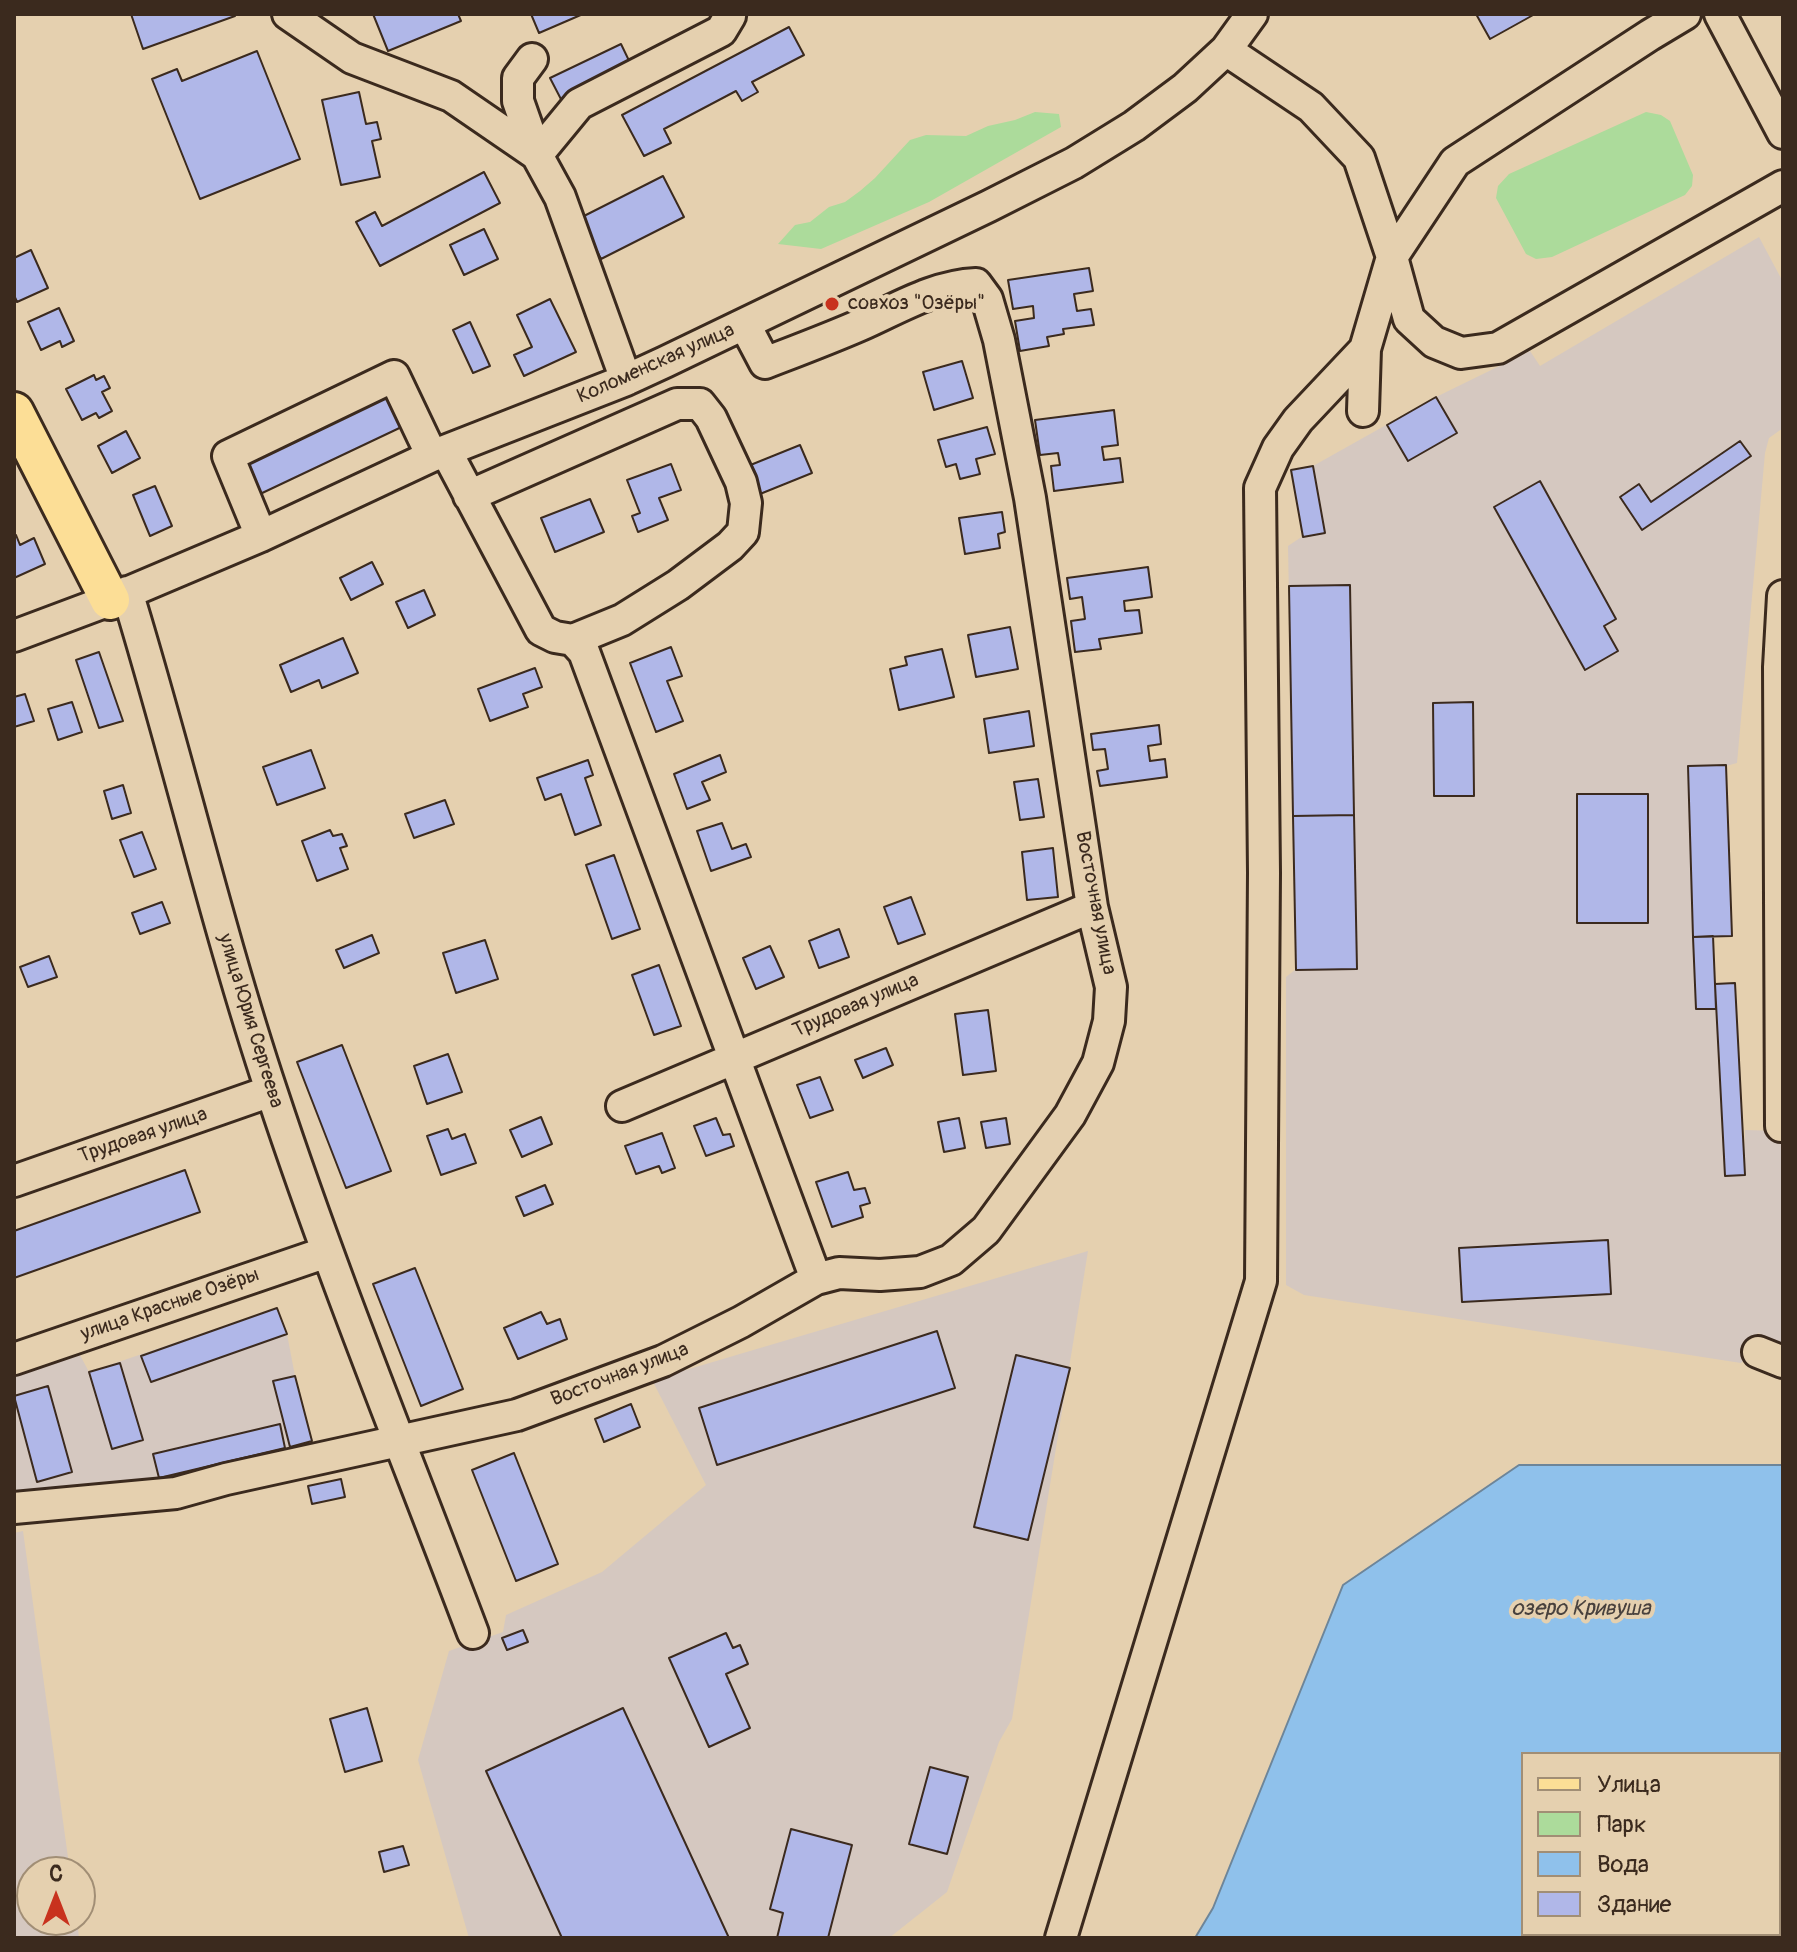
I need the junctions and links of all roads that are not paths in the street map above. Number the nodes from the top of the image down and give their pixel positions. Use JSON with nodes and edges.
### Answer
{"nodes":[{"id":1,"x":288,"y":14,"type":"edge"},
{"id":2,"x":729,"y":14,"type":"edge"},
{"id":3,"x":1252,"y":14,"type":"edge"},
{"id":4,"x":1685,"y":14,"type":"edge"},
{"id":5,"x":1720,"y":14,"type":"edge"},
{"id":6,"x":1226,"y":50,"type":"junction"},
{"id":7,"x":532,"y":59,"type":"dead end"},
{"id":8,"x":1783,"y":133,"type":"edge"},
{"id":9,"x":537,"y":155,"type":"junction"},
{"id":10,"x":1783,"y":186,"type":"edge"},
{"id":11,"x":1392,"y":257,"type":"junction"},
{"id":12,"x":745,"y":325,"type":"junction"},
{"id":13,"x":1365,"y":349,"type":"junction"},
{"id":14,"x":626,"y":380,"type":"junction"},
{"id":15,"x":1363,"y":411,"type":"dead end"},
{"id":16,"x":14,"y":412,"type":"edge"},
{"id":17,"x":439,"y":453,"type":"junction"},
{"id":18,"x":469,"y":496,"type":"junction"},
{"id":19,"x":261,"y":536,"type":"junction"},
{"id":20,"x":118,"y":596,"type":"junction"},
{"id":21,"x":1783,"y":596,"type":"edge"},
{"id":22,"x":1782,"y":629,"type":"edge"},
{"id":23,"x":14,"y":636,"type":"edge"},
{"id":24,"x":573,"y":640,"type":"junction"},
{"id":25,"x":1781,"y":701,"type":"edge"},
{"id":26,"x":1781,"y":748,"type":"edge"},
{"id":27,"x":1092,"y":907,"type":"junction"},
{"id":28,"x":1781,"y":935,"type":"edge"},
{"id":29,"x":1781,"y":1008,"type":"edge"},
{"id":30,"x":735,"y":1056,"type":"junction"},
{"id":31,"x":1781,"y":1068,"type":"edge"},
{"id":32,"x":271,"y":1091,"type":"junction"},
{"id":33,"x":622,"y":1106,"type":"dead end"},
{"id":34,"x":1781,"y":1126,"type":"dead end"},
{"id":35,"x":14,"y":1181,"type":"edge"},
{"id":36,"x":327,"y":1252,"type":"junction"},
{"id":37,"x":816,"y":1279,"type":"junction"},
{"id":38,"x":14,"y":1359,"type":"edge"},
{"id":39,"x":400,"y":1440,"type":"junction"},
{"id":40,"x":14,"y":1508,"type":"edge"},
{"id":41,"x":473,"y":1633,"type":"dead end"},
{"id":42,"x":1061,"y":1938,"type":"edge"}],
"edges":[{"from":1,"to":9,"type":"street"},
{"from":2,"to":9,"type":"street"},
{"from":3,"to":6,"type":"street","name":"Коломенская улица"},
{"from":4,"to":11,"type":"street"},
{"from":5,"to":8,"type":"street"},
{"from":6,"to":11,"type":"street"},
{"from":6,"to":12,"type":"street","name":"Коломенская улица"},
{"from":7,"to":9,"type":"street"},
{"from":9,"to":14,"type":"street"},
{"from":10,"to":11,"type":"street"},
{"from":11,"to":13,"type":"street"},
{"from":12,"to":14,"type":"street","name":"Коломенская улица"},
{"from":12,"to":27,"type":"street","name":"Восточная улица"},
{"from":13,"to":15,"type":"street"},
{"from":13,"to":42,"type":"street"},
{"from":14,"to":17,"type":"street","name":"Коломенская улица"},
{"from":16,"to":20,"type":"main road","name":"улица Юрия Сергеева"},
{"from":17,"to":18,"type":"street"},
{"from":17,"to":19,"type":"street","name":"Коломенская улица"},
{"from":17,"to":19,"type":"street"},
{"from":18,"to":24,"type":"street"},
{"from":18,"to":24,"type":"street"},
{"from":19,"to":20,"type":"street","name":"Коломенская улица"},
{"from":20,"to":23,"type":"street","name":"Коломенская улица"},
{"from":20,"to":32,"type":"street","name":"улица Юрия Сергеева"},
{"from":21,"to":22,"type":"street"},
{"from":22,"to":25,"type":"street"},
{"from":24,"to":30,"type":"street"},
{"from":25,"to":26,"type":"street"},
{"from":26,"to":28,"type":"street"},
{"from":27,"to":30,"type":"street","name":"Трудовая улица"},
{"from":27,"to":37,"type":"street","name":"Восточная улица"},
{"from":28,"to":29,"type":"street"},
{"from":29,"to":31,"type":"street"},
{"from":30,"to":33,"type":"street","name":"Трудовая улица"},
{"from":30,"to":37,"type":"street"},
{"from":31,"to":34,"type":"street"},
{"from":32,"to":35,"type":"street","name":"Трудовая улица"},
{"from":32,"to":36,"type":"street","name":"улица Юрия Сергеева"},
{"from":36,"to":38,"type":"street","name":"улица Красные Озёры"},
{"from":36,"to":39,"type":"street","name":"улица Юрия Сергеева"},
{"from":37,"to":39,"type":"street","name":"Восточная улица"},
{"from":39,"to":40,"type":"street","name":"Восточная улица"},
{"from":39,"to":41,"type":"street","name":"улица Юрия Сергеева"}]}
